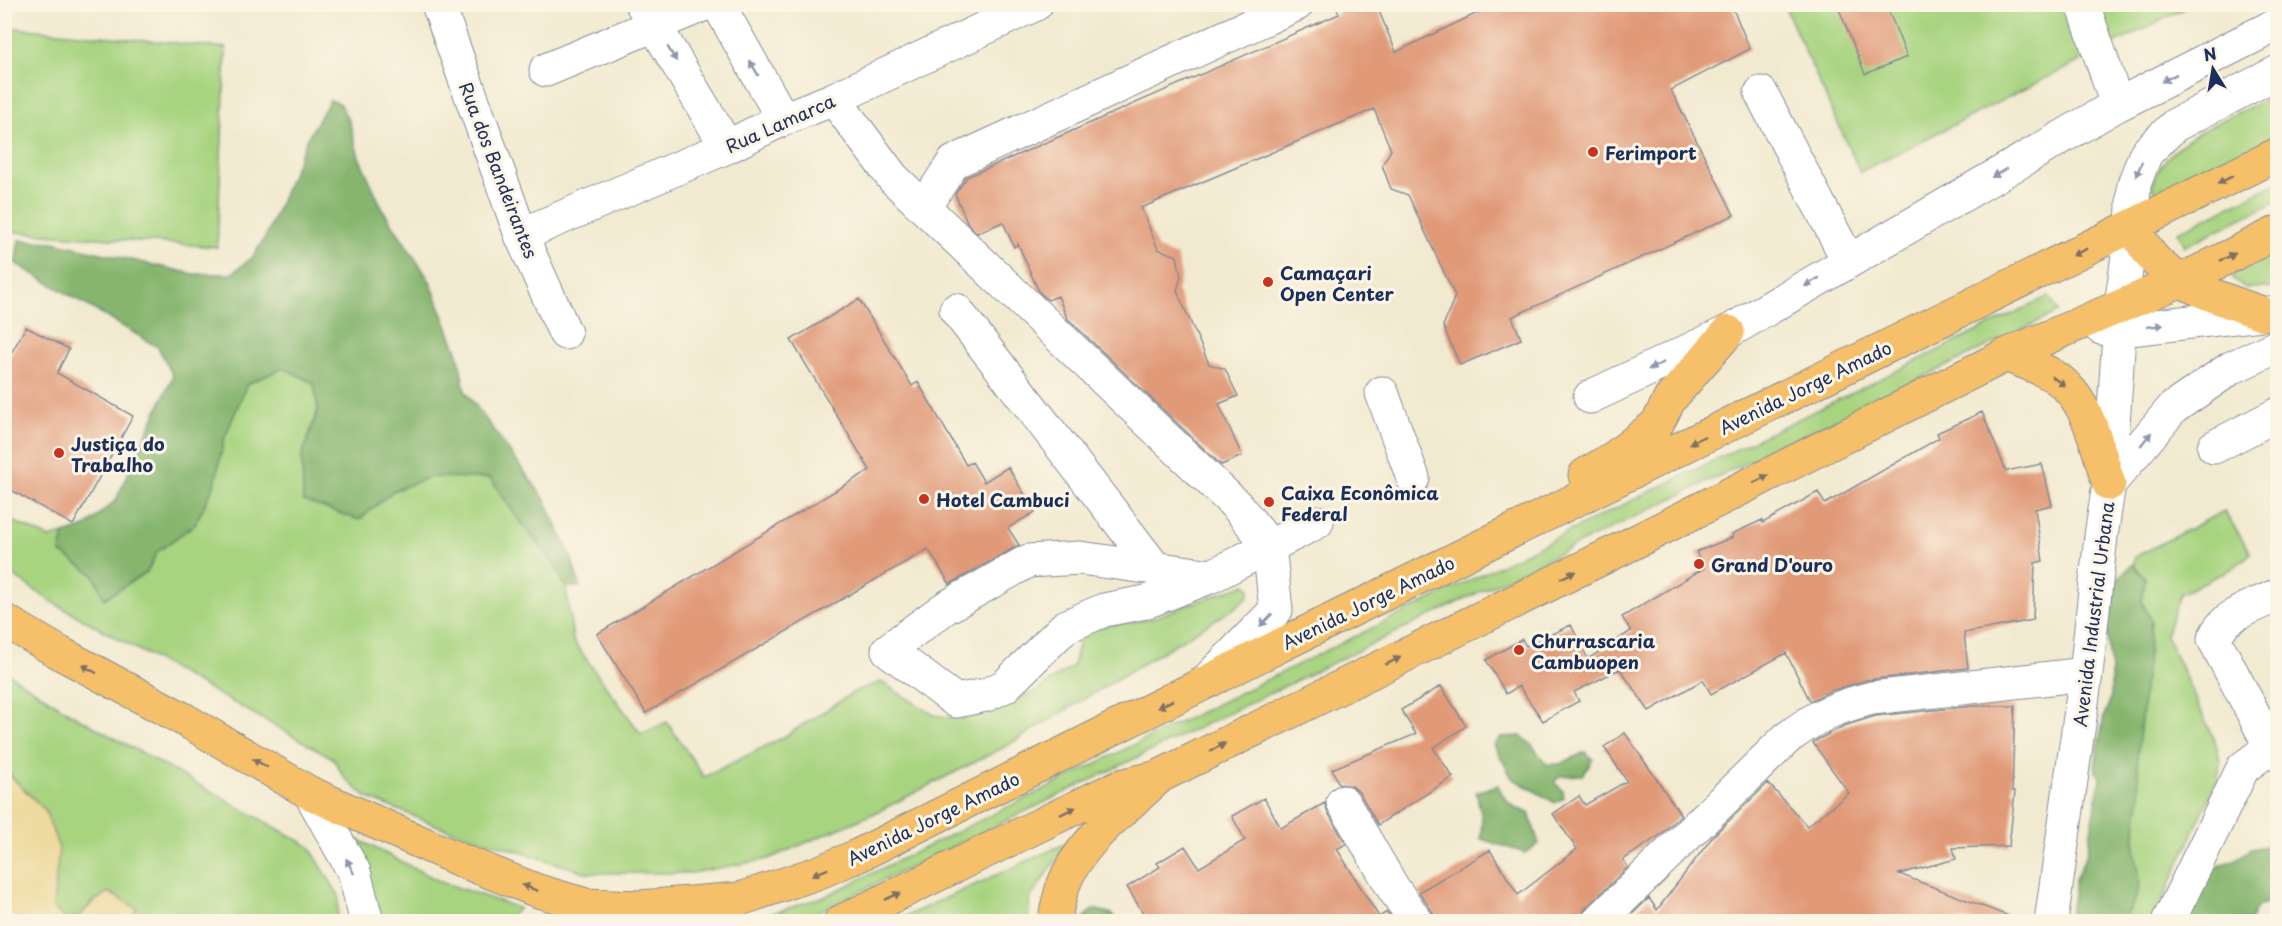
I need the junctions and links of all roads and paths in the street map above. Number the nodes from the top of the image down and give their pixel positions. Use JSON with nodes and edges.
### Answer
{"nodes":[{"id":1,"x":438,"y":4,"type":"edge"},
{"id":2,"x":705,"y":4,"type":"edge"},
{"id":3,"x":718,"y":4,"type":"edge"},
{"id":4,"x":1036,"y":4,"type":"edge"},
{"id":5,"x":1297,"y":4,"type":"edge"},
{"id":6,"x":2083,"y":4,"type":"edge"},
{"id":7,"x":648,"y":15,"type":"edge"},
{"id":8,"x":2277,"y":24,"type":"edge"},
{"id":9,"x":546,"y":70,"type":"dead end"},
{"id":10,"x":2277,"y":72,"type":"edge"},
{"id":11,"x":1761,"y":93,"type":"dead end"},
{"id":12,"x":834,"y":99,"type":"junction"},
{"id":13,"x":2117,"y":105,"type":"junction"},
{"id":14,"x":783,"y":119,"type":"junction"},
{"id":15,"x":728,"y":147,"type":"junction"},
{"id":16,"x":2277,"y":154,"type":"edge"},
{"id":17,"x":924,"y":207,"type":"junction"},
{"id":18,"x":2132,"y":227,"type":"junction"},
{"id":19,"x":2277,"y":232,"type":"edge"},
{"id":20,"x":521,"y":235,"type":"junction"},
{"id":21,"x":1848,"y":260,"type":"junction"},
{"id":22,"x":2182,"y":280,"type":"junction"},
{"id":23,"x":956,"y":310,"type":"dead end"},
{"id":24,"x":2271,"y":312,"type":"edge"},
{"id":25,"x":2121,"y":318,"type":"junction"},
{"id":26,"x":1728,"y":332,"type":"junction"},
{"id":27,"x":565,"y":333,"type":"dead end"},
{"id":28,"x":2277,"y":346,"type":"edge"},
{"id":29,"x":2006,"y":356,"type":"junction"},
{"id":30,"x":1382,"y":393,"type":"dead end"},
{"id":31,"x":1590,"y":397,"type":"dead end"},
{"id":32,"x":2277,"y":414,"type":"edge"},
{"id":33,"x":2214,"y":447,"type":"dead end"},
{"id":34,"x":1413,"y":478,"type":"dead end"},
{"id":35,"x":2109,"y":484,"type":"junction"},
{"id":36,"x":1317,"y":522,"type":"dead end"},
{"id":37,"x":1269,"y":545,"type":"junction"},
{"id":38,"x":1155,"y":568,"type":"junction"},
{"id":39,"x":1212,"y":576,"type":"junction"},
{"id":40,"x":2277,"y":595,"type":"edge"},
{"id":41,"x":4,"y":620,"type":"edge"},
{"id":42,"x":1285,"y":643,"type":"junction"},
{"id":43,"x":2086,"y":674,"type":"junction"},
{"id":44,"x":1201,"y":686,"type":"junction"},
{"id":45,"x":2274,"y":751,"type":"edge"},
{"id":46,"x":1161,"y":776,"type":"junction"},
{"id":47,"x":310,"y":793,"type":"junction"},
{"id":48,"x":1343,"y":802,"type":"dead end"},
{"id":49,"x":573,"y":913,"type":"edge"},
{"id":50,"x":367,"y":921,"type":"edge"},
{"id":51,"x":840,"y":921,"type":"edge"},
{"id":52,"x":1054,"y":921,"type":"edge"},
{"id":53,"x":1416,"y":921,"type":"edge"},
{"id":54,"x":1598,"y":921,"type":"edge"},
{"id":55,"x":2051,"y":921,"type":"edge"},
{"id":56,"x":2168,"y":921,"type":"edge"}],
"edges":[{"from":1,"to":20,"type":"street","name":"Rua dos Bandeirantes"},
{"from":2,"to":7,"type":"street"},
{"from":14,"to":3,"type":"street","one_way":true},
{"from":4,"to":12,"type":"street","name":"Rua Lamarca"},
{"from":5,"to":17,"type":"street"},
{"from":6,"to":13,"type":"street"},
{"from":7,"to":9,"type":"street"},
{"from":7,"to":15,"type":"street","one_way":true},
{"from":8,"to":13,"type":"street","one_way":true},
{"from":10,"to":18,"type":"street","one_way":true},
{"from":11,"to":21,"type":"street"},
{"from":12,"to":14,"type":"street","name":"Rua Lamarca"},
{"from":12,"to":17,"type":"street"},
{"from":13,"to":21,"type":"street","one_way":true},
{"from":14,"to":15,"type":"street","name":"Rua Lamarca"},
{"from":15,"to":20,"type":"street","name":"Rua Lamarca"},
{"from":16,"to":18,"type":"main road","name":"Avenida Jorge Amado","one_way":true},
{"from":17,"to":37,"type":"street"},
{"from":18,"to":22,"type":"main road"},
{"from":18,"to":25,"type":"street"},
{"from":18,"to":42,"type":"main road","name":"Avenida Jorge Amado","one_way":true},
{"from":22,"to":19,"type":"main road","one_way":true},
{"from":20,"to":27,"type":"street","name":"Rua dos Bandeirantes"},
{"from":21,"to":26,"type":"street","one_way":true},
{"from":22,"to":24,"type":"main road"},
{"from":22,"to":25,"type":"main road"},
{"from":23,"to":38,"type":"street"},
{"from":25,"to":24,"type":"street","one_way":true},
{"from":25,"to":29,"type":"main road"},
{"from":25,"to":35,"type":"street","name":"Avenida Industrial Urbana"},
{"from":26,"to":31,"type":"street","one_way":true},
{"from":26,"to":42,"type":"main road"},
{"from":35,"to":28,"type":"street","one_way":true},
{"from":29,"to":35,"type":"main road","one_way":true},
{"from":46,"to":29,"type":"main road","one_way":true},
{"from":30,"to":34,"type":"street"},
{"from":32,"to":33,"type":"street"},
{"from":35,"to":43,"type":"street","name":"Avenida Industrial Urbana"},
{"from":36,"to":37,"type":"street"},
{"from":37,"to":39,"type":"street"},
{"from":37,"to":44,"type":"street","one_way":true},
{"from":38,"to":39,"type":"street"},
{"from":38,"to":39,"type":"street"},
{"from":40,"to":45,"type":"street"},
{"from":47,"to":41,"type":"main road","name":"Avenida Jorge Amado","one_way":true},
{"from":42,"to":44,"type":"main road","name":"Avenida Jorge Amado"},
{"from":43,"to":54,"type":"street"},
{"from":43,"to":55,"type":"street","name":"Avenida Industrial Urbana"},
{"from":44,"to":49,"type":"main road","name":"Avenida Jorge Amado","one_way":true},
{"from":45,"to":56,"type":"street"},
{"from":51,"to":46,"type":"main road","one_way":true},
{"from":46,"to":52,"type":"main road"},
{"from":49,"to":47,"type":"main road","name":"Avenida Jorge Amado","one_way":true},
{"from":50,"to":47,"type":"street","one_way":true},
{"from":48,"to":53,"type":"street"}]}
